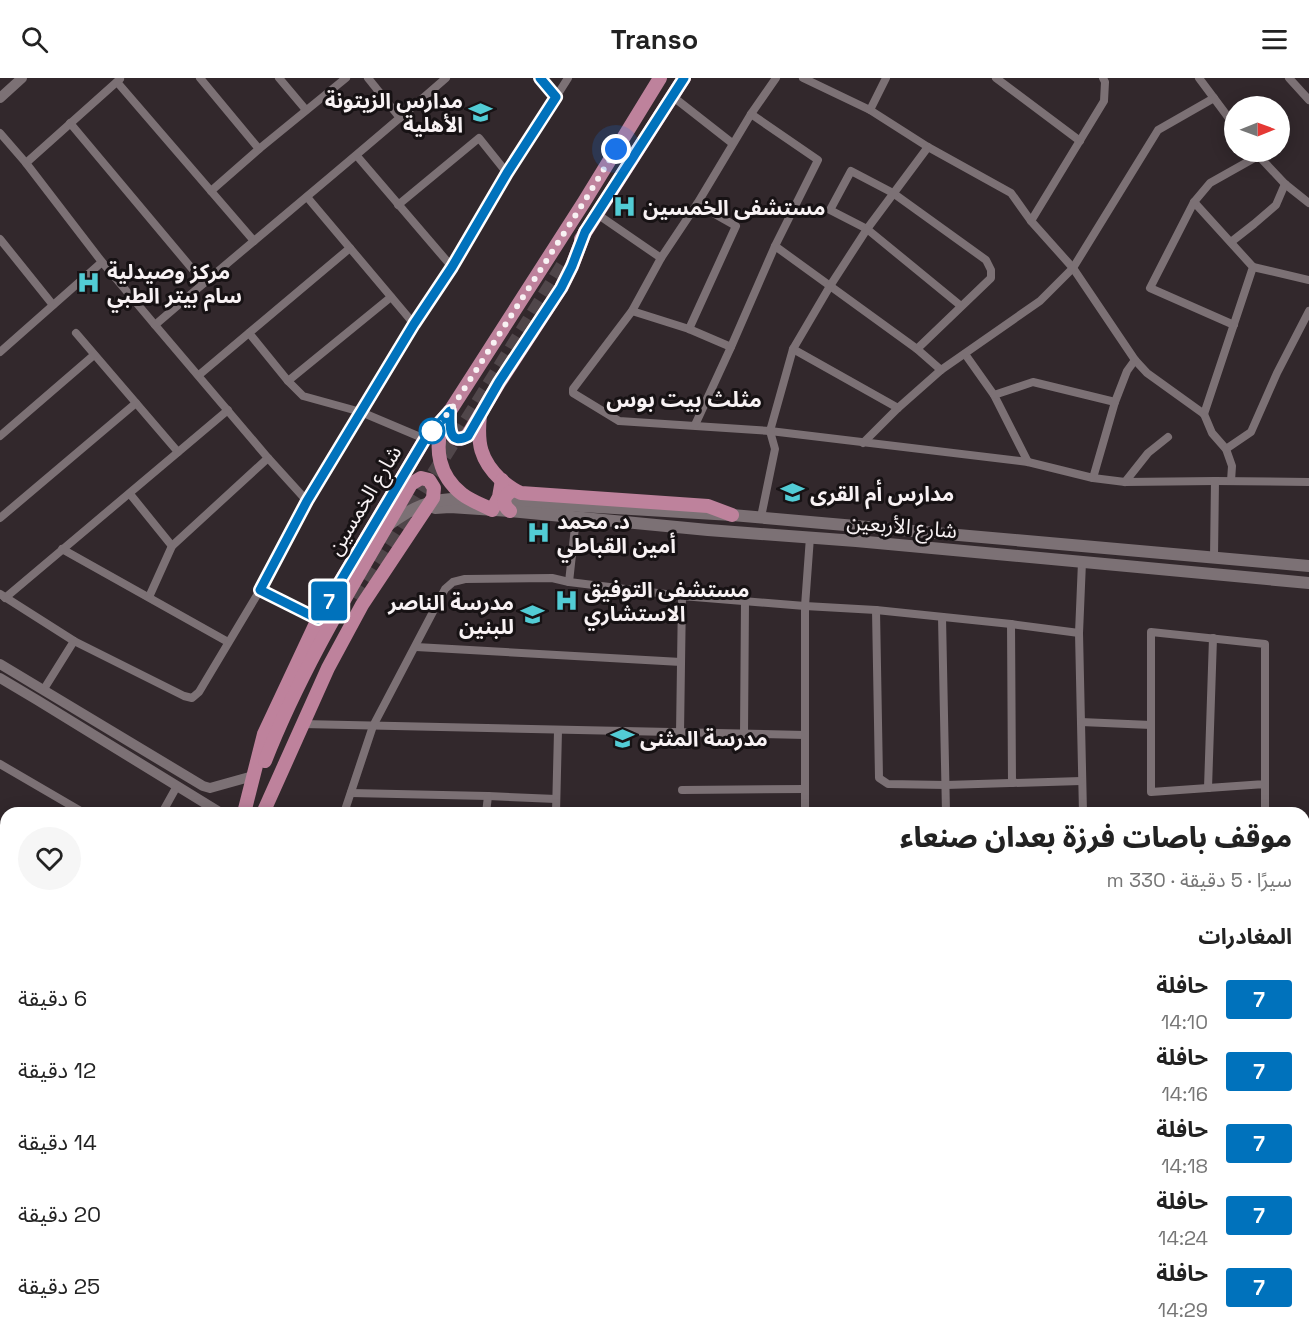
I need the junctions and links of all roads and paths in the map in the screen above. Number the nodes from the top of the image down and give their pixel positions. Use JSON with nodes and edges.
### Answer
{"nodes":[{"id":1,"x":22,"y":78,"type":"edge"},
{"id":2,"x":200,"y":78,"type":"edge"},
{"id":3,"x":279,"y":78,"type":"edge"},
{"id":4,"x":346,"y":78,"type":"edge"},
{"id":5,"x":368,"y":78,"type":"edge"},
{"id":6,"x":446,"y":78,"type":"edge"},
{"id":7,"x":540,"y":78,"type":"edge"},
{"id":8,"x":568,"y":78,"type":"edge"},
{"id":9,"x":660,"y":78,"type":"edge"},
{"id":10,"x":684,"y":78,"type":"edge"},
{"id":11,"x":776,"y":78,"type":"edge"},
{"id":12,"x":803,"y":78,"type":"edge"},
{"id":13,"x":886,"y":78,"type":"edge"},
{"id":14,"x":997,"y":78,"type":"edge"},
{"id":15,"x":1103,"y":78,"type":"edge"},
{"id":16,"x":1199,"y":78,"type":"edge"},
{"id":17,"x":1289,"y":78,"type":"edge"},
{"id":18,"x":119,"y":80,"type":"edge"},
{"id":19,"x":672,"y":96,"type":"junction"},
{"id":20,"x":556,"y":97,"type":"junction"},
{"id":21,"x":0,"y":98,"type":"edge"},
{"id":22,"x":1214,"y":98,"type":"junction"},
{"id":23,"x":1309,"y":100,"type":"edge"},
{"id":24,"x":306,"y":110,"type":"junction"},
{"id":25,"x":870,"y":110,"type":"junction"},
{"id":26,"x":1224,"y":112,"type":"edge"},
{"id":27,"x":751,"y":114,"type":"junction"},
{"id":28,"x":400,"y":118,"type":"junction"},
{"id":29,"x":70,"y":123,"type":"junction"},
{"id":30,"x":0,"y":133,"type":"edge"},
{"id":31,"x":1080,"y":141,"type":"junction"},
{"id":32,"x":732,"y":143,"type":"junction"},
{"id":33,"x":928,"y":147,"type":"junction"},
{"id":34,"x":259,"y":149,"type":"junction"},
{"id":35,"x":357,"y":156,"type":"junction"},
{"id":36,"x":1244,"y":162,"type":"edge"},
{"id":37,"x":1264,"y":162,"type":"edge"},
{"id":38,"x":26,"y":163,"type":"junction"},
{"id":39,"x":507,"y":173,"type":"junction"},
{"id":40,"x":1285,"y":184,"type":"junction"},
{"id":41,"x":212,"y":191,"type":"junction"},
{"id":42,"x":893,"y":193,"type":"junction"},
{"id":43,"x":307,"y":197,"type":"junction"},
{"id":44,"x":1194,"y":202,"type":"junction"},
{"id":45,"x":1309,"y":203,"type":"edge"},
{"id":46,"x":697,"y":204,"type":"junction"},
{"id":47,"x":399,"y":205,"type":"junction"},
{"id":48,"x":597,"y":214,"type":"junction"},
{"id":49,"x":1031,"y":221,"type":"junction"},
{"id":50,"x":867,"y":230,"type":"junction"},
{"id":51,"x":585,"y":232,"type":"junction"},
{"id":52,"x":0,"y":239,"type":"edge"},
{"id":53,"x":254,"y":241,"type":"junction"},
{"id":54,"x":1231,"y":242,"type":"junction"},
{"id":55,"x":775,"y":246,"type":"junction"},
{"id":56,"x":350,"y":248,"type":"junction"},
{"id":57,"x":661,"y":258,"type":"junction"},
{"id":58,"x":566,"y":260,"type":"tunnel mouth"},
{"id":59,"x":102,"y":262,"type":"junction"},
{"id":60,"x":452,"y":267,"type":"junction"},
{"id":61,"x":1253,"y":267,"type":"junction"},
{"id":62,"x":1073,"y":268,"type":"junction"},
{"id":63,"x":1309,"y":280,"type":"edge"},
{"id":64,"x":204,"y":283,"type":"junction"},
{"id":65,"x":830,"y":286,"type":"junction"},
{"id":66,"x":391,"y":297,"type":"junction"},
{"id":67,"x":53,"y":305,"type":"junction"},
{"id":68,"x":961,"y":306,"type":"junction"},
{"id":69,"x":632,"y":311,"type":"junction"},
{"id":70,"x":1309,"y":311,"type":"edge"},
{"id":71,"x":414,"y":324,"type":"junction"},
{"id":72,"x":155,"y":325,"type":"junction"},
{"id":73,"x":1234,"y":325,"type":"junction"},
{"id":74,"x":689,"y":329,"type":"junction"},
{"id":75,"x":76,"y":333,"type":"dead end"},
{"id":76,"x":249,"y":333,"type":"junction"},
{"id":77,"x":0,"y":338,"type":"edge"},
{"id":78,"x":731,"y":347,"type":"junction"},
{"id":79,"x":3,"y":349,"type":"edge"},
{"id":80,"x":793,"y":349,"type":"junction"},
{"id":81,"x":917,"y":349,"type":"junction"},
{"id":82,"x":965,"y":354,"type":"junction"},
{"id":83,"x":94,"y":355,"type":"junction"},
{"id":84,"x":1135,"y":360,"type":"junction"},
{"id":85,"x":941,"y":370,"type":"junction"},
{"id":86,"x":198,"y":375,"type":"junction"},
{"id":87,"x":288,"y":381,"type":"junction"},
{"id":88,"x":994,"y":395,"type":"junction"},
{"id":89,"x":1116,"y":402,"type":"junction"},
{"id":90,"x":136,"y":403,"type":"junction"},
{"id":91,"x":898,"y":408,"type":"junction"},
{"id":92,"x":228,"y":410,"type":"junction"},
{"id":93,"x":361,"y":412,"type":"junction"},
{"id":94,"x":448,"y":414,"type":"junction"},
{"id":95,"x":1204,"y":414,"type":"junction"},
{"id":96,"x":480,"y":415,"type":"junction"},
{"id":97,"x":695,"y":426,"type":"junction"},
{"id":98,"x":770,"y":431,"type":"junction"},
{"id":99,"x":0,"y":436,"type":"edge"},
{"id":100,"x":1168,"y":437,"type":"dead end"},
{"id":101,"x":425,"y":439,"type":"junction"},
{"id":102,"x":862,"y":443,"type":"junction"},
{"id":103,"x":1226,"y":448,"type":"junction"},
{"id":104,"x":178,"y":452,"type":"junction"},
{"id":105,"x":268,"y":458,"type":"junction"},
{"id":106,"x":1028,"y":462,"type":"junction"},
{"id":107,"x":1094,"y":478,"type":"junction"},
{"id":108,"x":502,"y":480,"type":"junction"},
{"id":109,"x":1215,"y":481,"type":"junction"},
{"id":110,"x":1231,"y":481,"type":"junction"},
{"id":111,"x":1125,"y":482,"type":"junction"},
{"id":112,"x":1309,"y":482,"type":"edge"},
{"id":113,"x":515,"y":491,"type":"junction"},
{"id":114,"x":130,"y":494,"type":"junction"},
{"id":115,"x":307,"y":501,"type":"junction"},
{"id":116,"x":492,"y":510,"type":"junction"},
{"id":117,"x":510,"y":511,"type":"junction"},
{"id":118,"x":732,"y":514,"type":"junction"},
{"id":119,"x":761,"y":517,"type":"junction"},
{"id":120,"x":0,"y":518,"type":"edge"},
{"id":121,"x":418,"y":518,"type":"junction"},
{"id":122,"x":576,"y":518,"type":"junction"},
{"id":123,"x":810,"y":537,"type":"junction"},
{"id":124,"x":172,"y":546,"type":"junction"},
{"id":125,"x":62,"y":549,"type":"junction"},
{"id":126,"x":1214,"y":557,"type":"junction"},
{"id":127,"x":1082,"y":562,"type":"junction"},
{"id":128,"x":1309,"y":566,"type":"edge"},
{"id":129,"x":569,"y":582,"type":"junction"},
{"id":130,"x":1308,"y":584,"type":"edge"},
{"id":131,"x":260,"y":590,"type":"junction"},
{"id":132,"x":2,"y":596,"type":"edge"},
{"id":133,"x":682,"y":596,"type":"junction"},
{"id":134,"x":149,"y":597,"type":"junction"},
{"id":135,"x":356,"y":599,"type":"tunnel mouth"},
{"id":136,"x":745,"y":602,"type":"junction"},
{"id":137,"x":805,"y":606,"type":"junction"},
{"id":138,"x":876,"y":610,"type":"junction"},
{"id":139,"x":942,"y":617,"type":"junction"},
{"id":140,"x":318,"y":619,"type":"junction"},
{"id":141,"x":1011,"y":624,"type":"junction"},
{"id":142,"x":1079,"y":633,"type":"junction"},
{"id":143,"x":1213,"y":638,"type":"junction"},
{"id":144,"x":74,"y":641,"type":"junction"},
{"id":145,"x":228,"y":642,"type":"junction"},
{"id":146,"x":416,"y":647,"type":"junction"},
{"id":147,"x":681,"y":662,"type":"junction"},
{"id":148,"x":0,"y":663,"type":"edge"},
{"id":149,"x":0,"y":678,"type":"edge"},
{"id":150,"x":44,"y":689,"type":"junction"},
{"id":151,"x":280,"y":723,"type":"junction"},
{"id":152,"x":1081,"y":723,"type":"junction"},
{"id":153,"x":302,"y":724,"type":"junction"},
{"id":154,"x":1151,"y":725,"type":"junction"},
{"id":155,"x":374,"y":726,"type":"junction"},
{"id":156,"x":558,"y":730,"type":"junction"},
{"id":157,"x":680,"y":733,"type":"junction"},
{"id":158,"x":744,"y":734,"type":"junction"},
{"id":159,"x":805,"y":735,"type":"junction"},
{"id":160,"x":0,"y":764,"type":"edge"},
{"id":161,"x":253,"y":776,"type":"junction"},
{"id":162,"x":1081,"y":781,"type":"junction"},
{"id":163,"x":1012,"y":783,"type":"junction"},
{"id":164,"x":1265,"y":784,"type":"junction"},
{"id":165,"x":946,"y":785,"type":"junction"},
{"id":166,"x":177,"y":786,"type":"junction"},
{"id":167,"x":1208,"y":788,"type":"junction"},
{"id":168,"x":805,"y":789,"type":"junction"},
{"id":169,"x":682,"y":790,"type":"dead end"},
{"id":170,"x":351,"y":793,"type":"junction"},
{"id":171,"x":488,"y":796,"type":"junction"},
{"id":172,"x":556,"y":799,"type":"junction"},
{"id":173,"x":74,"y":807,"type":"edge"},
{"id":174,"x":165,"y":807,"type":"edge"},
{"id":175,"x":210,"y":807,"type":"edge"},
{"id":176,"x":245,"y":807,"type":"edge"},
{"id":177,"x":246,"y":807,"type":"edge"},
{"id":178,"x":261,"y":807,"type":"edge"},
{"id":179,"x":266,"y":807,"type":"edge"},
{"id":180,"x":346,"y":807,"type":"edge"},
{"id":181,"x":487,"y":807,"type":"edge"},
{"id":182,"x":556,"y":807,"type":"edge"},
{"id":183,"x":805,"y":807,"type":"edge"},
{"id":184,"x":946,"y":807,"type":"edge"},
{"id":185,"x":1083,"y":807,"type":"edge"},
{"id":186,"x":1265,"y":807,"type":"edge"}],
"edges":[{"from":1,"to":21,"type":"street"},
{"from":2,"to":34,"type":"street"},
{"from":3,"to":24,"type":"street"},
{"from":4,"to":24,"type":"street"},
{"from":5,"to":28,"type":"street"},
{"from":6,"to":28,"type":"street"},
{"from":7,"to":20,"type":"street"},
{"from":8,"to":20,"type":"street"},
{"from":9,"to":94,"type":"main road","name":"شارع الخمسين"},
{"from":10,"to":19,"type":"main road"},
{"from":11,"to":27,"type":"street"},
{"from":12,"to":25,"type":"street"},
{"from":13,"to":25,"type":"street"},
{"from":14,"to":31,"type":"street"},
{"from":15,"to":31,"type":"street"},
{"from":16,"to":22,"type":"street"},
{"from":17,"to":23,"type":"street"},
{"from":18,"to":29,"type":"street"},
{"from":18,"to":41,"type":"street"},
{"from":19,"to":32,"type":"street"},
{"from":19,"to":48,"type":"main road"},
{"from":20,"to":39,"type":"street"},
{"from":22,"to":26,"type":"street"},
{"from":22,"to":62,"type":"street"},
{"from":24,"to":34,"type":"street"},
{"from":25,"to":33,"type":"street"},
{"from":27,"to":32,"type":"street"},
{"from":27,"to":55,"type":"street"},
{"from":28,"to":35,"type":"street"},
{"from":29,"to":38,"type":"street"},
{"from":29,"to":64,"type":"street"},
{"from":30,"to":38,"type":"street"},
{"from":31,"to":49,"type":"street"},
{"from":32,"to":46,"type":"street"},
{"from":33,"to":42,"type":"street"},
{"from":33,"to":49,"type":"street"},
{"from":34,"to":41,"type":"street"},
{"from":35,"to":43,"type":"street"},
{"from":35,"to":47,"type":"street"},
{"from":36,"to":44,"type":"street"},
{"from":37,"to":40,"type":"street"},
{"from":38,"to":59,"type":"street"},
{"from":39,"to":47,"type":"street"},
{"from":39,"to":60,"type":"street"},
{"from":40,"to":45,"type":"street"},
{"from":40,"to":54,"type":"street"},
{"from":41,"to":53,"type":"street"},
{"from":42,"to":50,"type":"street"},
{"from":42,"to":50,"type":"street"},
{"from":42,"to":68,"type":"street"},
{"from":43,"to":53,"type":"street"},
{"from":43,"to":56,"type":"street"},
{"from":44,"to":54,"type":"street"},
{"from":44,"to":73,"type":"street"},
{"from":46,"to":57,"type":"street"},
{"from":46,"to":74,"type":"street"},
{"from":47,"to":60,"type":"street"},
{"from":48,"to":51,"type":"main road"},
{"from":48,"to":57,"type":"street"},
{"from":49,"to":62,"type":"street"},
{"from":50,"to":65,"type":"street"},
{"from":50,"to":68,"type":"street"},
{"from":51,"to":58,"type":"main road"},
{"from":51,"to":96,"type":"main road"},
{"from":52,"to":67,"type":"street"},
{"from":53,"to":64,"type":"street"},
{"from":54,"to":61,"type":"street"},
{"from":55,"to":65,"type":"street"},
{"from":55,"to":78,"type":"street"},
{"from":56,"to":66,"type":"street"},
{"from":56,"to":76,"type":"street"},
{"from":57,"to":69,"type":"street"},
{"from":59,"to":67,"type":"street"},
{"from":59,"to":72,"type":"street"},
{"from":60,"to":71,"type":"street"},
{"from":61,"to":63,"type":"street"},
{"from":61,"to":73,"type":"street"},
{"from":62,"to":82,"type":"street"},
{"from":62,"to":84,"type":"street"},
{"from":64,"to":72,"type":"street"},
{"from":65,"to":80,"type":"street"},
{"from":65,"to":81,"type":"street"},
{"from":66,"to":71,"type":"street"},
{"from":66,"to":87,"type":"street"},
{"from":67,"to":79,"type":"street"},
{"from":68,"to":81,"type":"street"},
{"from":69,"to":74,"type":"street"},
{"from":69,"to":97,"type":"street"},
{"from":70,"to":103,"type":"street"},
{"from":71,"to":93,"type":"street"},
{"from":72,"to":86,"type":"street"},
{"from":73,"to":95,"type":"street"},
{"from":74,"to":78,"type":"street"},
{"from":75,"to":83,"type":"street"},
{"from":76,"to":86,"type":"street"},
{"from":76,"to":87,"type":"street"},
{"from":77,"to":79,"type":"street"},
{"from":78,"to":97,"type":"street"},
{"from":80,"to":91,"type":"street"},
{"from":80,"to":98,"type":"street"},
{"from":81,"to":85,"type":"street"},
{"from":82,"to":85,"type":"street"},
{"from":82,"to":88,"type":"street"},
{"from":83,"to":90,"type":"street"},
{"from":83,"to":99,"type":"street"},
{"from":84,"to":89,"type":"street"},
{"from":84,"to":95,"type":"street"},
{"from":85,"to":91,"type":"street"},
{"from":86,"to":92,"type":"street"},
{"from":87,"to":93,"type":"street"},
{"from":88,"to":89,"type":"street"},
{"from":88,"to":106,"type":"street"},
{"from":89,"to":107,"type":"street"},
{"from":90,"to":104,"type":"street"},
{"from":90,"to":120,"type":"street"},
{"from":91,"to":102,"type":"street"},
{"from":92,"to":104,"type":"street"},
{"from":92,"to":105,"type":"street"},
{"from":93,"to":101,"type":"street"},
{"from":93,"to":115,"type":"street"},
{"from":94,"to":96,"type":"main road"},
{"from":94,"to":101,"type":"main road","name":"شارع الخمسين"},
{"from":94,"to":116,"type":"main road"},
{"from":95,"to":103,"type":"street"},
{"from":96,"to":108,"type":"main road"},
{"from":97,"to":98,"type":"street"},
{"from":98,"to":102,"type":"street"},
{"from":98,"to":119,"type":"street"},
{"from":100,"to":111,"type":"street"},
{"from":101,"to":140,"type":"main road","name":"شارع الخمسين"},
{"from":102,"to":106,"type":"street"},
{"from":103,"to":110,"type":"street"},
{"from":104,"to":114,"type":"street"},
{"from":105,"to":115,"type":"street"},
{"from":105,"to":124,"type":"street"},
{"from":106,"to":107,"type":"street"},
{"from":107,"to":111,"type":"street"},
{"from":108,"to":113,"type":"main road"},
{"from":108,"to":116,"type":"main road"},
{"from":109,"to":110,"type":"street"},
{"from":109,"to":111,"type":"street"},
{"from":109,"to":126,"type":"street"},
{"from":110,"to":112,"type":"street"},
{"from":113,"to":117,"type":"main road"},
{"from":113,"to":118,"type":"main road"},
{"from":114,"to":124,"type":"street"},
{"from":114,"to":125,"type":"street"},
{"from":115,"to":131,"type":"street"},
{"from":116,"to":117,"type":"main road","name":"شارع الأربعين"},
{"from":116,"to":121,"type":"main road","name":"شارع الأربعين"},
{"from":117,"to":122,"type":"main road","name":"شارع الأربعين"},
{"from":118,"to":119,"type":"main road","name":"شارع الأربعين"},
{"from":118,"to":151,"type":"main road","name":"شارع الأربعين"},
{"from":119,"to":126,"type":"main road","name":"شارع الأربعين"},
{"from":121,"to":151,"type":"main road","name":"شارع الخمسين"},
{"from":121,"to":153,"type":"main road"},
{"from":122,"to":123,"type":"main road","name":"شارع الأربعين"},
{"from":122,"to":129,"type":"street"},
{"from":123,"to":127,"type":"main road","name":"شارع الأربعين"},
{"from":123,"to":137,"type":"street"},
{"from":124,"to":134,"type":"street"},
{"from":125,"to":132,"type":"street"},
{"from":125,"to":134,"type":"street"},
{"from":126,"to":128,"type":"main road","name":"شارع الأربعين"},
{"from":127,"to":130,"type":"main road","name":"شارع الأربعين"},
{"from":127,"to":142,"type":"street"},
{"from":129,"to":133,"type":"street"},
{"from":129,"to":146,"type":"street"},
{"from":131,"to":140,"type":"street"},
{"from":131,"to":145,"type":"street"},
{"from":132,"to":144,"type":"street"},
{"from":133,"to":136,"type":"street"},
{"from":133,"to":147,"type":"street"},
{"from":134,"to":145,"type":"street"},
{"from":135,"to":178,"type":"main road"},
{"from":136,"to":137,"type":"street"},
{"from":136,"to":158,"type":"street"},
{"from":137,"to":138,"type":"street"},
{"from":137,"to":159,"type":"street"},
{"from":138,"to":139,"type":"street"},
{"from":138,"to":165,"type":"street"},
{"from":139,"to":141,"type":"street"},
{"from":139,"to":165,"type":"street"},
{"from":140,"to":161,"type":"main road","name":"شارع الخمسين"},
{"from":141,"to":142,"type":"street"},
{"from":141,"to":163,"type":"street"},
{"from":142,"to":152,"type":"street"},
{"from":143,"to":154,"type":"street"},
{"from":143,"to":164,"type":"street"},
{"from":143,"to":167,"type":"street"},
{"from":144,"to":145,"type":"street"},
{"from":144,"to":150,"type":"street"},
{"from":146,"to":147,"type":"street"},
{"from":146,"to":155,"type":"street"},
{"from":147,"to":157,"type":"street"},
{"from":148,"to":150,"type":"street"},
{"from":149,"to":166,"type":"street"},
{"from":150,"to":161,"type":"street"},
{"from":151,"to":177,"type":"main road","name":"شارع الخمسين"},
{"from":152,"to":154,"type":"street"},
{"from":152,"to":162,"type":"street"},
{"from":153,"to":155,"type":"street"},
{"from":153,"to":179,"type":"main road"},
{"from":154,"to":167,"type":"street"},
{"from":155,"to":156,"type":"street"},
{"from":155,"to":170,"type":"street"},
{"from":156,"to":157,"type":"street"},
{"from":156,"to":172,"type":"street"},
{"from":157,"to":158,"type":"street"},
{"from":158,"to":159,"type":"street"},
{"from":159,"to":168,"type":"street"},
{"from":160,"to":173,"type":"street"},
{"from":161,"to":176,"type":"main road","name":"شارع الخمسين"},
{"from":162,"to":163,"type":"street"},
{"from":162,"to":185,"type":"street"},
{"from":163,"to":165,"type":"street"},
{"from":164,"to":167,"type":"street"},
{"from":164,"to":186,"type":"street"},
{"from":165,"to":184,"type":"street"},
{"from":166,"to":174,"type":"street"},
{"from":166,"to":175,"type":"street"},
{"from":168,"to":169,"type":"street"},
{"from":168,"to":183,"type":"street"},
{"from":170,"to":171,"type":"street"},
{"from":170,"to":180,"type":"street"},
{"from":171,"to":172,"type":"street"},
{"from":171,"to":181,"type":"street"},
{"from":172,"to":182,"type":"street"}]}
